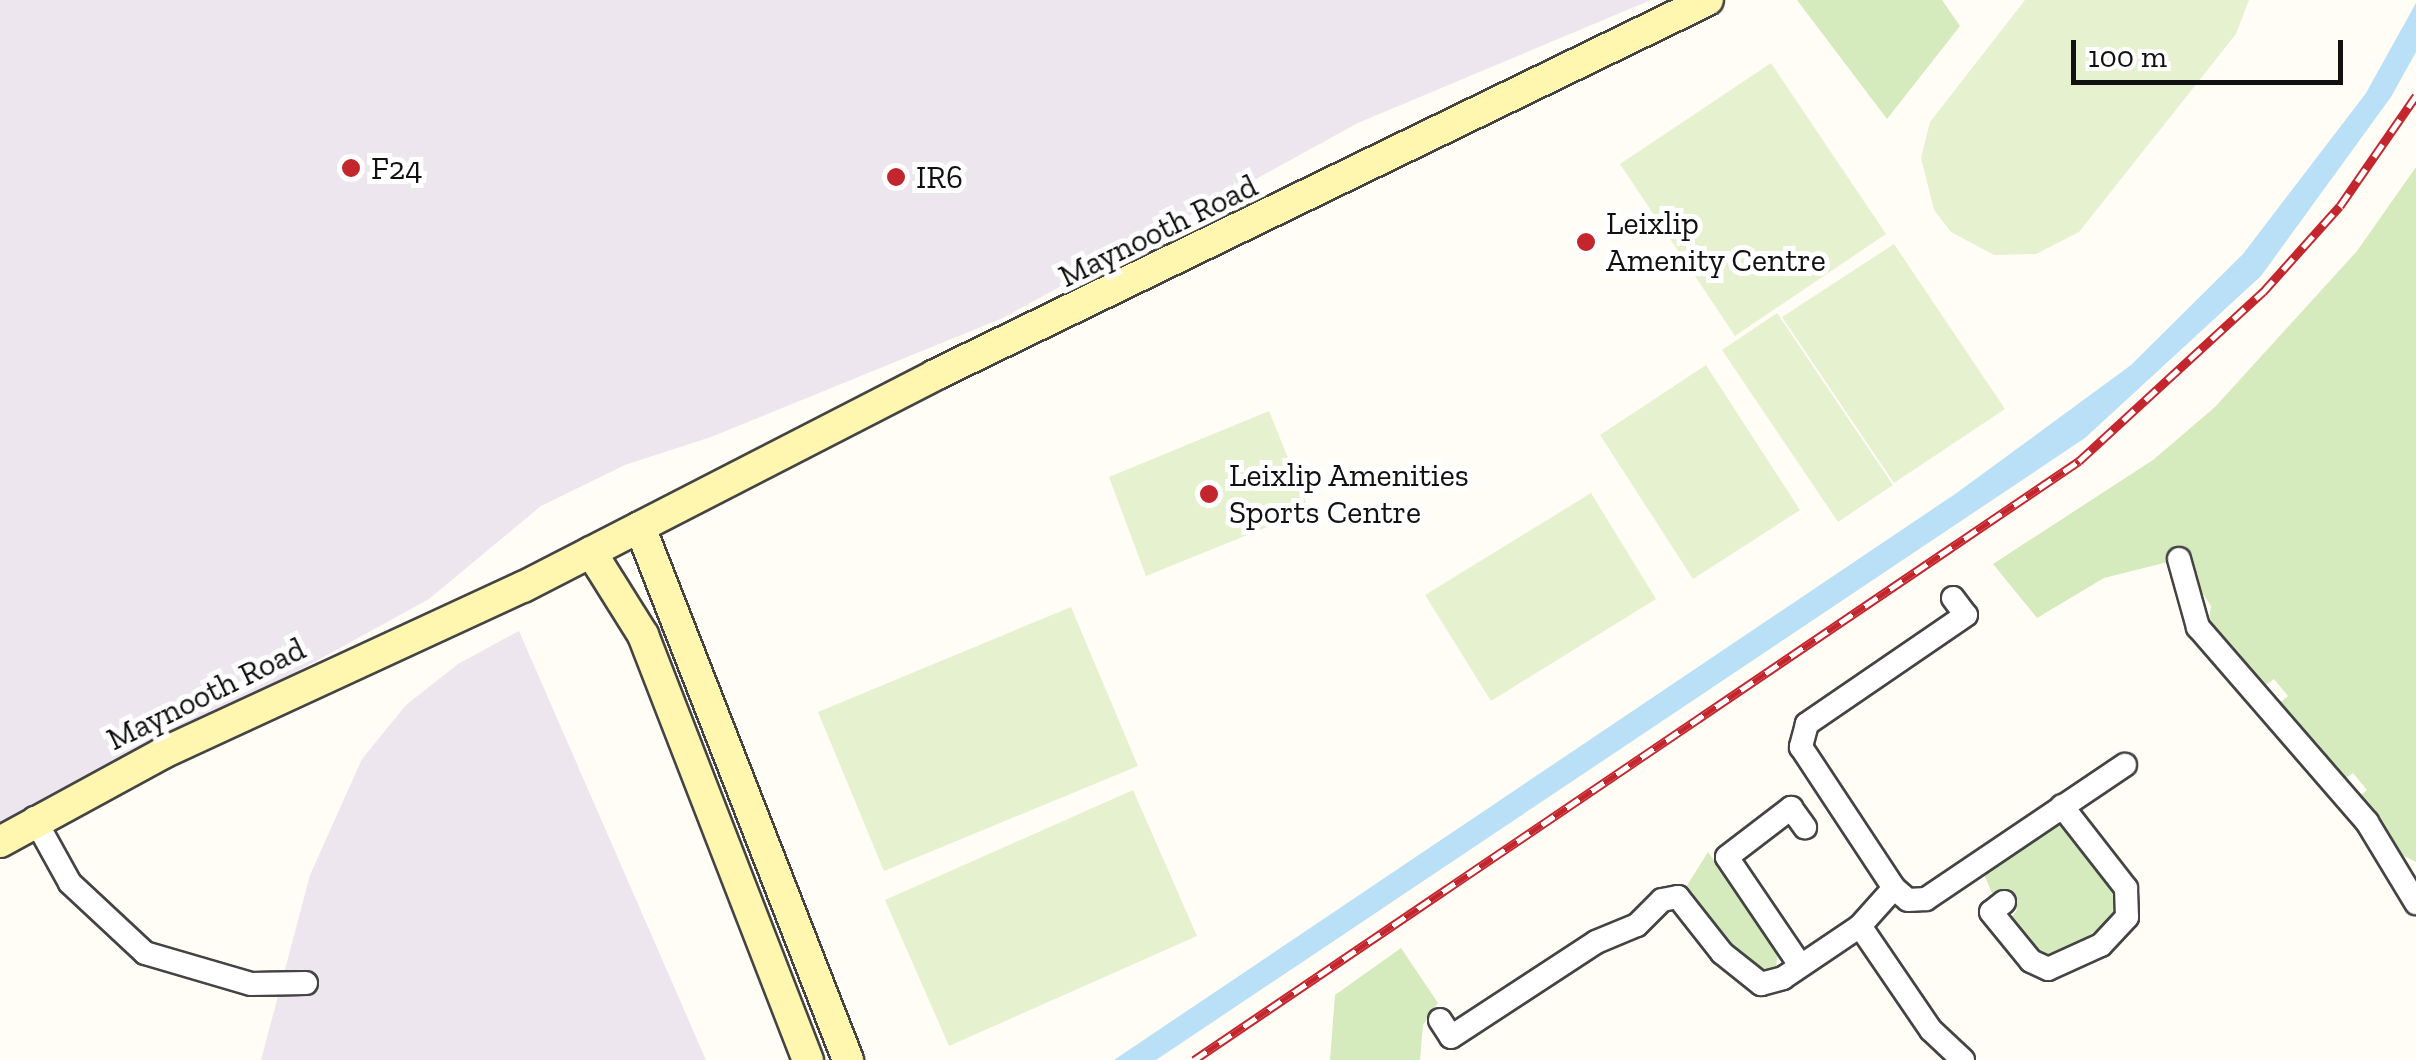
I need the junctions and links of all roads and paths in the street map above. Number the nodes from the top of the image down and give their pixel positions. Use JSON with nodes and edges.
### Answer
{"nodes":[{"id":1,"x":1708,"y":0,"type":"edge"},
{"id":2,"x":640,"y":527,"type":"junction"},
{"id":3,"x":591,"y":552,"type":"junction"},
{"id":4,"x":2180,"y":559,"type":"dead end"},
{"id":5,"x":1954,"y":598,"type":"dead end"},
{"id":6,"x":2126,"y":764,"type":"dead end"},
{"id":7,"x":2062,"y":806,"type":"junction"},
{"id":8,"x":34,"y":818,"type":"junction"},
{"id":9,"x":1805,"y":827,"type":"dead end"},
{"id":10,"x":0,"y":842,"type":"edge"},
{"id":11,"x":2409,"y":870,"type":"edge"},
{"id":12,"x":1894,"y":888,"type":"junction"},
{"id":13,"x":2004,"y":902,"type":"dead end"},
{"id":14,"x":2416,"y":903,"type":"edge"},
{"id":15,"x":1860,"y":926,"type":"junction"},
{"id":16,"x":1800,"y":965,"type":"junction"},
{"id":17,"x":306,"y":983,"type":"dead end"},
{"id":18,"x":1440,"y":1020,"type":"dead end"},
{"id":19,"x":808,"y":1060,"type":"edge"},
{"id":20,"x":848,"y":1060,"type":"edge"},
{"id":21,"x":1963,"y":1060,"type":"edge"}],
"edges":[{"from":1,"to":2,"type":"main road","name":"Maynooth Road"},
{"from":2,"to":3,"type":"main road","name":"Maynooth Road"},
{"from":2,"to":20,"type":"main road"},
{"from":3,"to":8,"type":"main road","name":"Maynooth Road"},
{"from":3,"to":19,"type":"main road"},
{"from":4,"to":11,"type":"street"},
{"from":5,"to":12,"type":"street"},
{"from":6,"to":7,"type":"street"},
{"from":7,"to":12,"type":"street"},
{"from":7,"to":13,"type":"street"},
{"from":8,"to":10,"type":"main road","name":"Maynooth Road"},
{"from":8,"to":17,"type":"street"},
{"from":9,"to":16,"type":"street"},
{"from":11,"to":14,"type":"street"},
{"from":12,"to":15,"type":"street"},
{"from":15,"to":16,"type":"street"},
{"from":15,"to":21,"type":"street"},
{"from":16,"to":18,"type":"street"}]}
